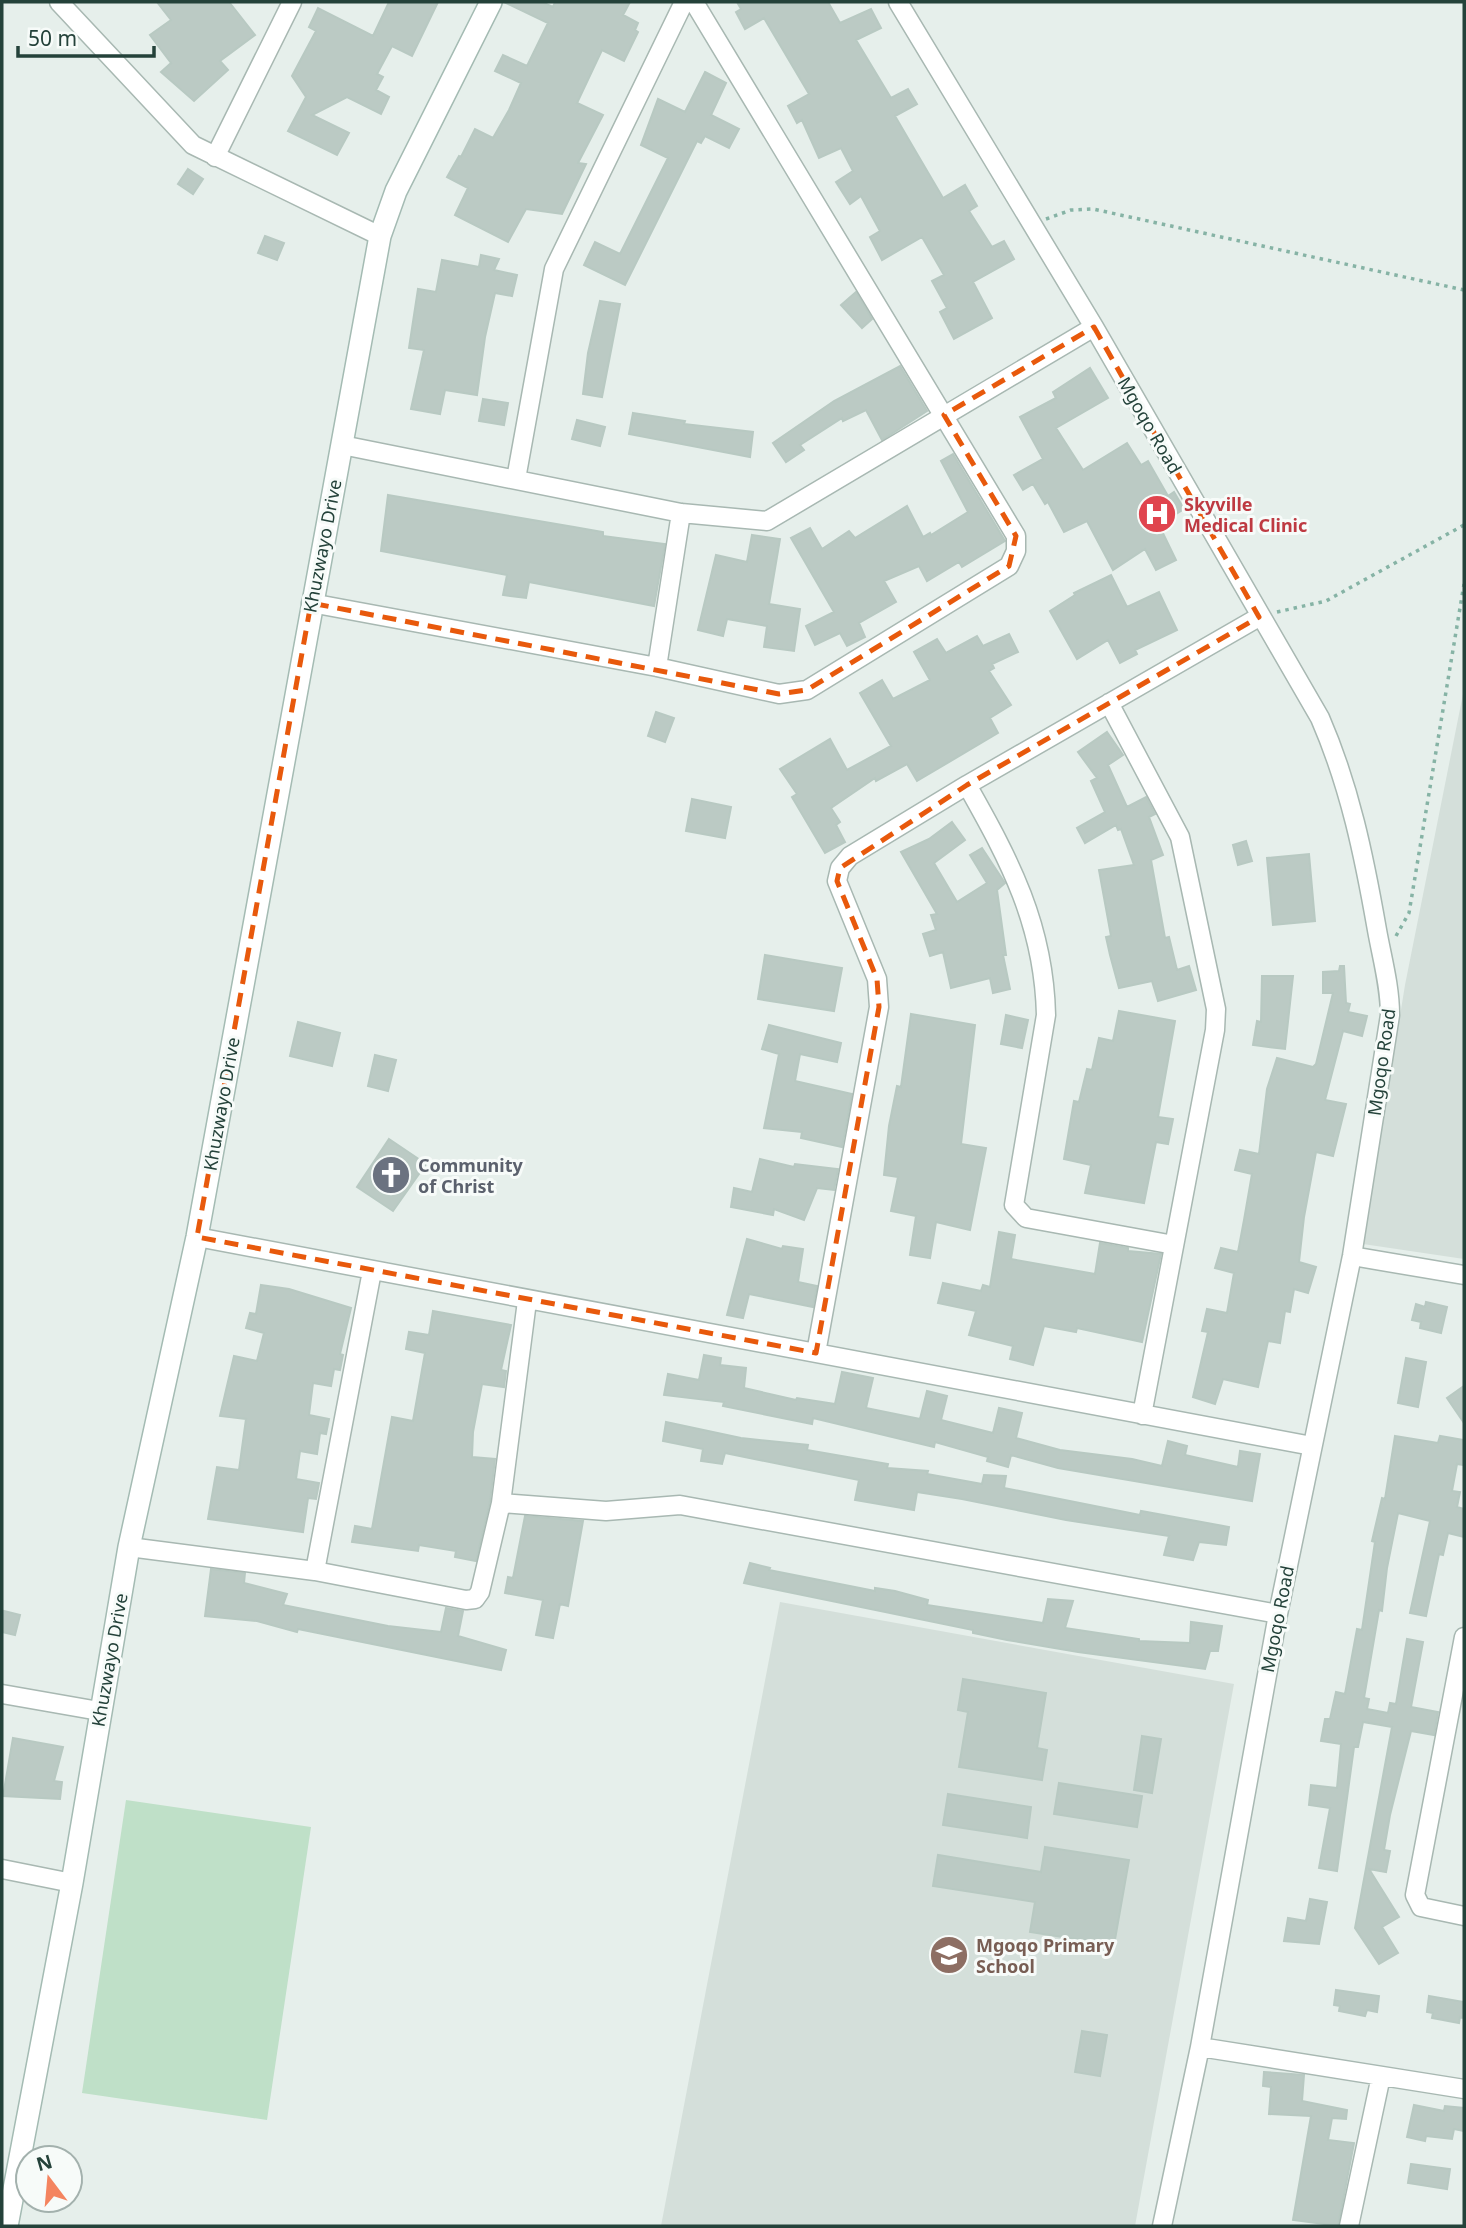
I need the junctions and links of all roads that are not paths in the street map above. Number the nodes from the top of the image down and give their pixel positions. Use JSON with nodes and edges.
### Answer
{"nodes":[{"id":1,"x":59,"y":2,"type":"edge"},
{"id":2,"x":491,"y":2,"type":"edge"},
{"id":3,"x":684,"y":2,"type":"edge"},
{"id":4,"x":694,"y":2,"type":"edge"},
{"id":5,"x":898,"y":2,"type":"edge"},
{"id":6,"x":289,"y":4,"type":"edge"},
{"id":7,"x":215,"y":157,"type":"junction"},
{"id":8,"x":380,"y":236,"type":"junction"},
{"id":9,"x":1094,"y":327,"type":"junction"},
{"id":10,"x":944,"y":415,"type":"junction"},
{"id":11,"x":342,"y":445,"type":"junction"},
{"id":12,"x":516,"y":479,"type":"junction"},
{"id":13,"x":681,"y":513,"type":"junction"},
{"id":14,"x":311,"y":603,"type":"junction"},
{"id":15,"x":1259,"y":617,"type":"junction"},
{"id":16,"x":657,"y":667,"type":"junction"},
{"id":17,"x":1109,"y":703,"type":"junction"},
{"id":18,"x":967,"y":785,"type":"junction"},
{"id":19,"x":197,"y":1237,"type":"junction"},
{"id":20,"x":1174,"y":1245,"type":"junction"},
{"id":21,"x":1352,"y":1256,"type":"junction"},
{"id":22,"x":372,"y":1271,"type":"junction"},
{"id":23,"x":1464,"y":1276,"type":"edge"},
{"id":24,"x":527,"y":1301,"type":"junction"},
{"id":25,"x":816,"y":1353,"type":"junction"},
{"id":26,"x":1142,"y":1415,"type":"junction"},
{"id":27,"x":1312,"y":1446,"type":"junction"},
{"id":28,"x":501,"y":1503,"type":"junction"},
{"id":29,"x":130,"y":1547,"type":"junction"},
{"id":30,"x":315,"y":1571,"type":"junction"},
{"id":31,"x":1278,"y":1614,"type":"junction"},
{"id":32,"x":1464,"y":1637,"type":"edge"},
{"id":33,"x":2,"y":1694,"type":"edge"},
{"id":34,"x":99,"y":1711,"type":"junction"},
{"id":35,"x":2,"y":1869,"type":"edge"},
{"id":36,"x":72,"y":1883,"type":"junction"},
{"id":37,"x":1464,"y":1916,"type":"edge"},
{"id":38,"x":1200,"y":2047,"type":"junction"},
{"id":39,"x":1381,"y":2076,"type":"junction"},
{"id":40,"x":1464,"y":2089,"type":"edge"},
{"id":41,"x":1354,"y":2225,"type":"edge"},
{"id":42,"x":7,"y":2226,"type":"edge"},
{"id":43,"x":1161,"y":2226,"type":"edge"}],
"edges":[{"from":1,"to":7,"type":"street"},
{"from":2,"to":8,"type":"street","name":"Khuzwayo Drive"},
{"from":3,"to":12,"type":"street"},
{"from":4,"to":10,"type":"street"},
{"from":5,"to":9,"type":"street","name":"Mgoqo Road"},
{"from":6,"to":7,"type":"street"},
{"from":7,"to":8,"type":"street"},
{"from":8,"to":11,"type":"street","name":"Khuzwayo Drive"},
{"from":9,"to":10,"type":"street"},
{"from":9,"to":15,"type":"street","name":"Mgoqo Road"},
{"from":10,"to":13,"type":"street"},
{"from":10,"to":16,"type":"street"},
{"from":11,"to":12,"type":"street"},
{"from":11,"to":14,"type":"street","name":"Khuzwayo Drive"},
{"from":12,"to":13,"type":"street"},
{"from":13,"to":16,"type":"street"},
{"from":14,"to":16,"type":"street"},
{"from":14,"to":19,"type":"street","name":"Khuzwayo Drive"},
{"from":15,"to":17,"type":"street"},
{"from":15,"to":21,"type":"street","name":"Mgoqo Road"},
{"from":17,"to":18,"type":"street"},
{"from":17,"to":20,"type":"street"},
{"from":18,"to":20,"type":"street"},
{"from":18,"to":25,"type":"street"},
{"from":19,"to":22,"type":"street"},
{"from":19,"to":29,"type":"street","name":"Khuzwayo Drive"},
{"from":20,"to":26,"type":"street"},
{"from":21,"to":23,"type":"street"},
{"from":21,"to":27,"type":"street","name":"Mgoqo Road"},
{"from":22,"to":24,"type":"street"},
{"from":22,"to":30,"type":"street"},
{"from":24,"to":25,"type":"street"},
{"from":24,"to":28,"type":"street"},
{"from":25,"to":26,"type":"street"},
{"from":26,"to":27,"type":"street"},
{"from":27,"to":31,"type":"street","name":"Mgoqo Road"},
{"from":28,"to":30,"type":"street"},
{"from":28,"to":31,"type":"street"},
{"from":29,"to":30,"type":"street"},
{"from":29,"to":34,"type":"street","name":"Khuzwayo Drive"},
{"from":31,"to":38,"type":"street","name":"Mgoqo Road"},
{"from":32,"to":37,"type":"street"},
{"from":33,"to":34,"type":"street"},
{"from":34,"to":36,"type":"street","name":"Khuzwayo Drive"},
{"from":35,"to":36,"type":"street"},
{"from":36,"to":42,"type":"street","name":"Khuzwayo Drive"},
{"from":38,"to":39,"type":"street"},
{"from":38,"to":43,"type":"street","name":"Mgoqo Road"},
{"from":39,"to":40,"type":"street"},
{"from":39,"to":41,"type":"street"}]}
